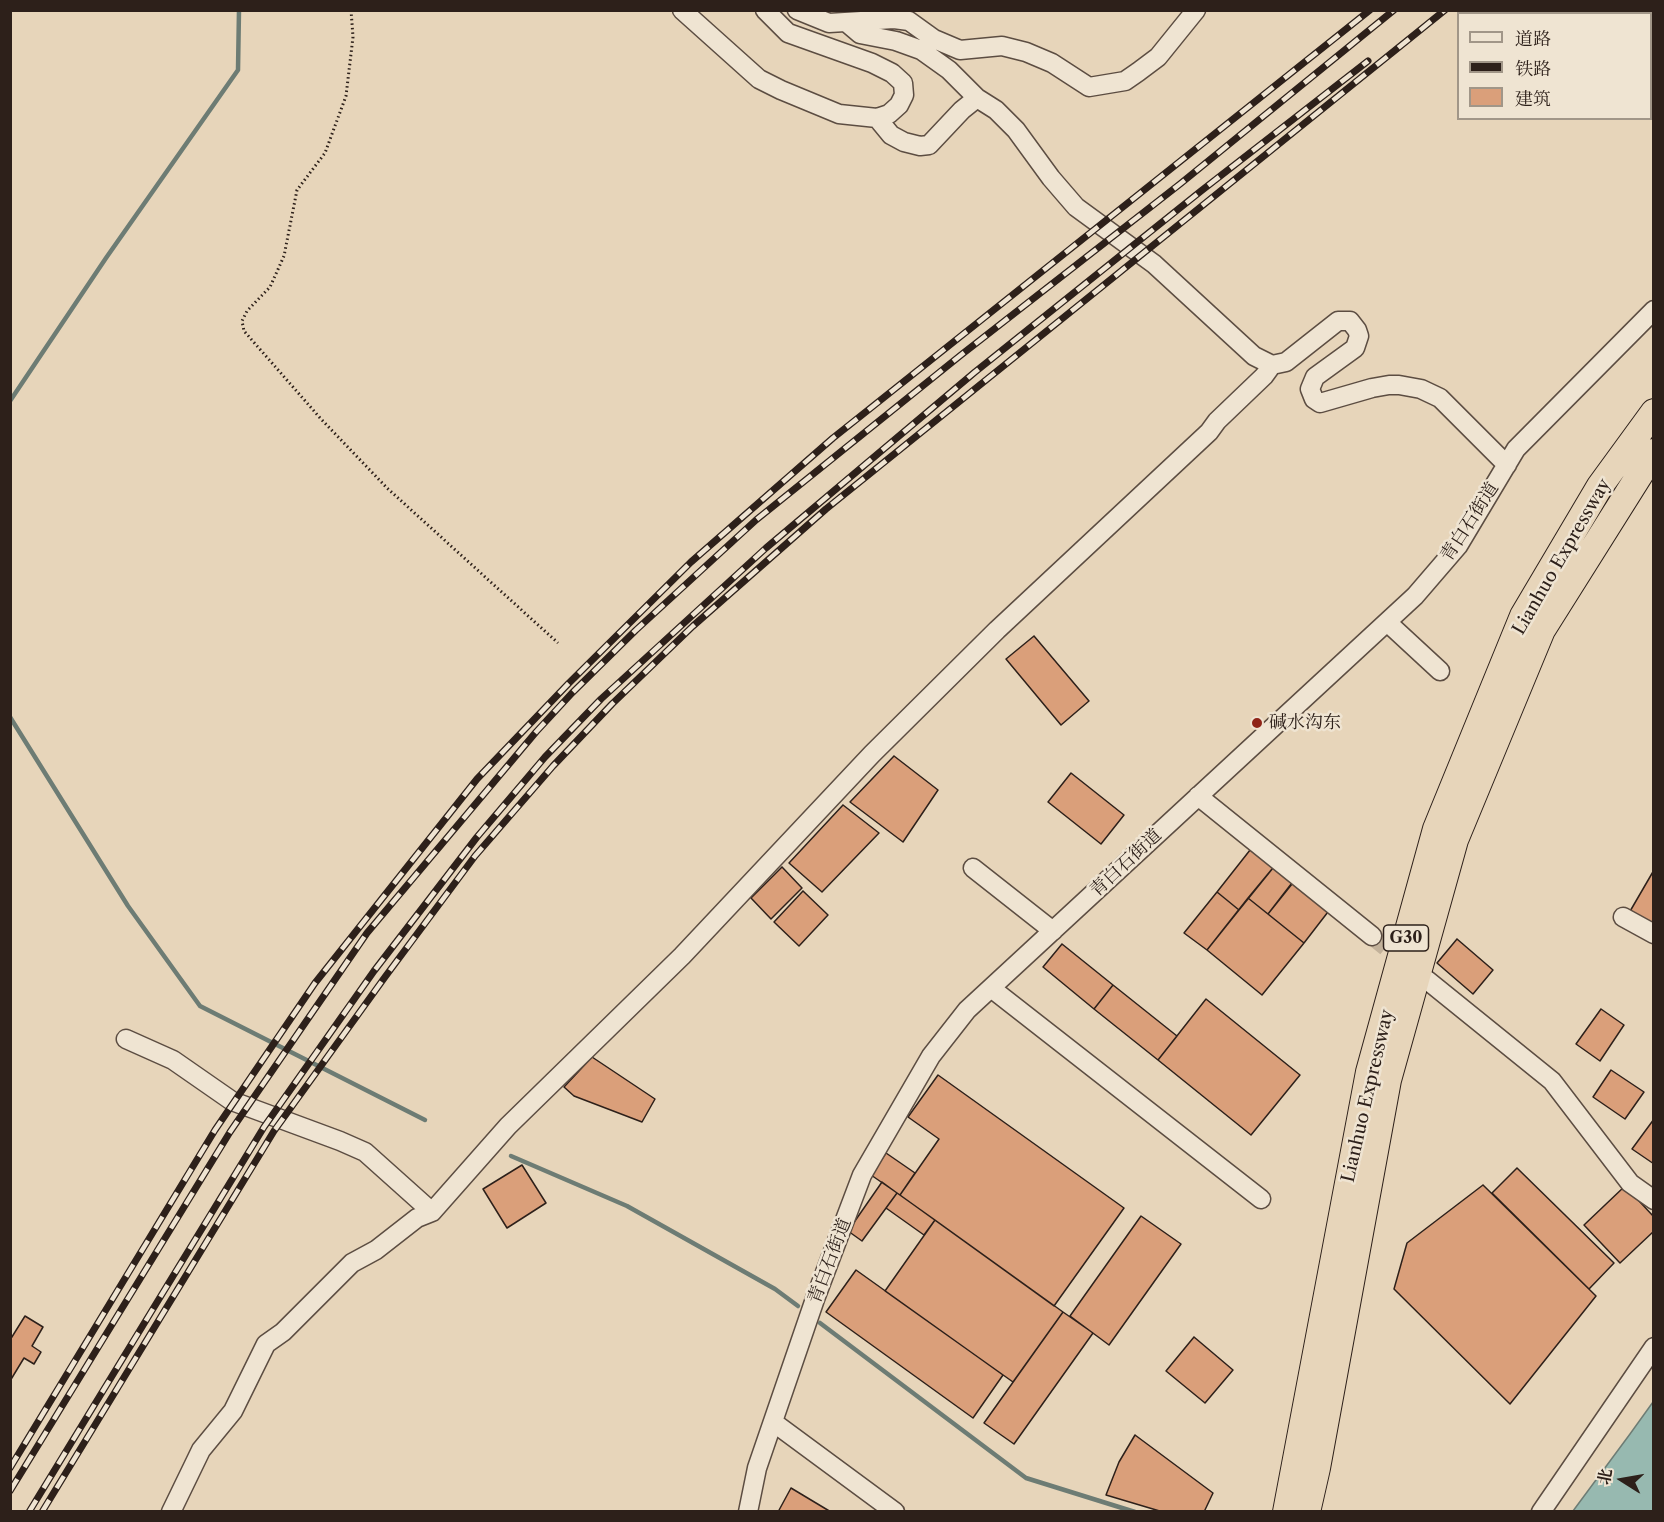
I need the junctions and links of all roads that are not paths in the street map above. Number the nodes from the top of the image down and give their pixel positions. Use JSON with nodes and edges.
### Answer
{"nodes":[{"id":1,"x":682,"y":10,"type":"edge"},
{"id":2,"x":765,"y":10,"type":"edge"},
{"id":3,"x":797,"y":10,"type":"edge"},
{"id":4,"x":1196,"y":10,"type":"edge"},
{"id":5,"x":847,"y":23,"type":"junction"},
{"id":6,"x":977,"y":98,"type":"junction"},
{"id":7,"x":877,"y":118,"type":"junction"},
{"id":8,"x":1653,"y":310,"type":"edge"},
{"id":9,"x":1272,"y":365,"type":"junction"},
{"id":10,"x":1653,"y":412,"type":"edge"},
{"id":11,"x":1653,"y":452,"type":"edge"},
{"id":12,"x":1507,"y":465,"type":"junction"},
{"id":13,"x":1386,"y":622,"type":"junction"},
{"id":14,"x":1440,"y":671,"type":"dead end"},
{"id":15,"x":1198,"y":796,"type":"junction"},
{"id":16,"x":973,"y":868,"type":"dead end"},
{"id":17,"x":1623,"y":917,"type":"dead end"},
{"id":18,"x":1053,"y":931,"type":"junction"},
{"id":19,"x":1653,"y":934,"type":"edge"},
{"id":20,"x":1372,"y":936,"type":"tunnel mouth"},
{"id":21,"x":1427,"y":980,"type":"dead end"},
{"id":22,"x":991,"y":988,"type":"junction"},
{"id":23,"x":126,"y":1039,"type":"dead end"},
{"id":24,"x":1261,"y":1199,"type":"dead end"},
{"id":25,"x":1653,"y":1200,"type":"edge"},
{"id":26,"x":432,"y":1212,"type":"junction"},
{"id":27,"x":1653,"y":1347,"type":"edge"},
{"id":28,"x":773,"y":1422,"type":"junction"},
{"id":29,"x":171,"y":1512,"type":"edge"},
{"id":30,"x":748,"y":1512,"type":"edge"},
{"id":31,"x":895,"y":1512,"type":"edge"},
{"id":32,"x":1286,"y":1512,"type":"edge"},
{"id":33,"x":1307,"y":1512,"type":"edge"},
{"id":34,"x":1540,"y":1512,"type":"edge"}],
"edges":[{"from":1,"to":7,"type":"street"},
{"from":2,"to":7,"type":"street"},
{"from":3,"to":5,"type":"street"},
{"from":4,"to":5,"type":"street"},
{"from":5,"to":6,"type":"street"},
{"from":6,"to":7,"type":"street"},
{"from":6,"to":9,"type":"street"},
{"from":8,"to":12,"type":"street","name":"青白石街道"},
{"from":9,"to":12,"type":"street"},
{"from":9,"to":26,"type":"street"},
{"from":10,"to":32,"type":"highway","name":"Lianhuo Expressway","number":"G30"},
{"from":11,"to":33,"type":"highway","name":"Lianhuo Expressway","number":"G30"},
{"from":12,"to":13,"type":"street","name":"青白石街道"},
{"from":13,"to":14,"type":"street"},
{"from":13,"to":15,"type":"street","name":"青白石街道"},
{"from":15,"to":18,"type":"street","name":"青白石街道"},
{"from":15,"to":20,"type":"street"},
{"from":16,"to":18,"type":"street"},
{"from":17,"to":19,"type":"street"},
{"from":18,"to":22,"type":"street","name":"青白石街道"},
{"from":21,"to":25,"type":"street"},
{"from":22,"to":24,"type":"street"},
{"from":22,"to":28,"type":"street","name":"青白石街道"},
{"from":23,"to":26,"type":"street"},
{"from":26,"to":29,"type":"street"},
{"from":27,"to":34,"type":"street"},
{"from":28,"to":30,"type":"street","name":"青白石街道"},
{"from":28,"to":31,"type":"street"}]}
